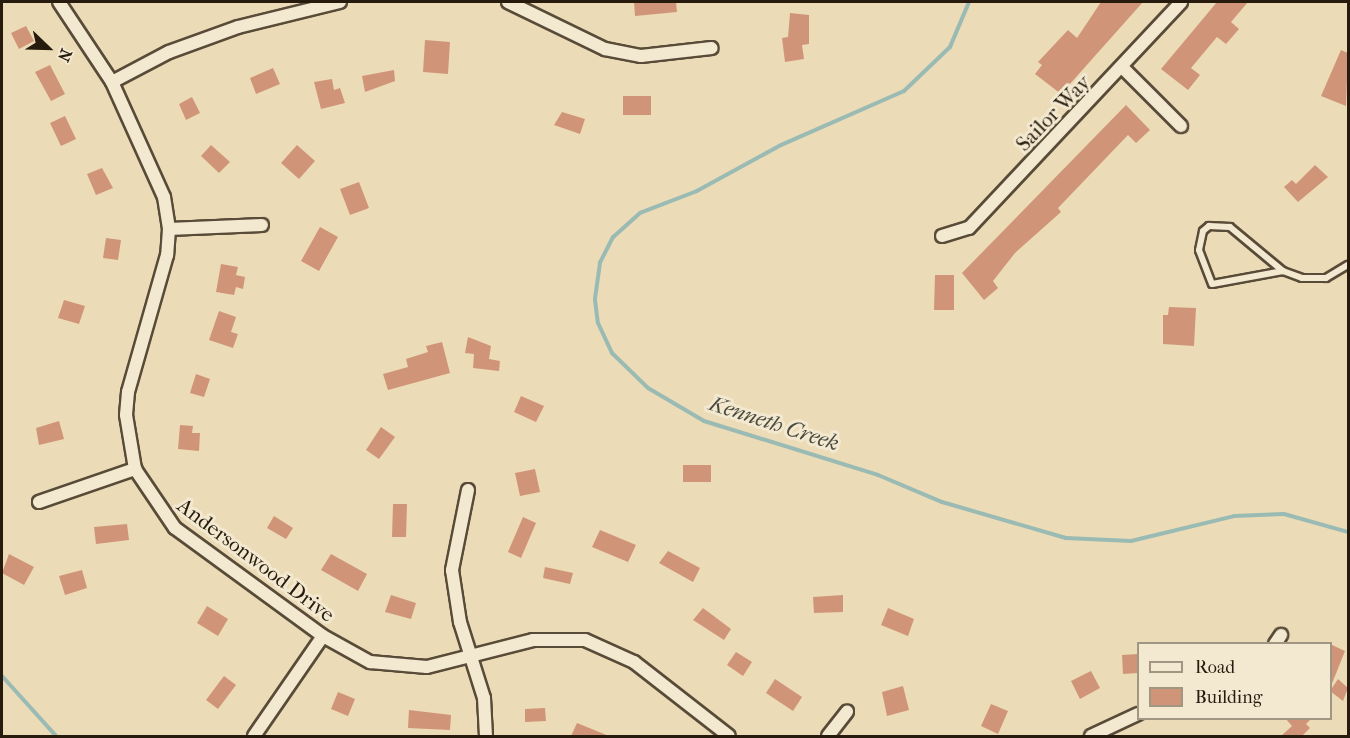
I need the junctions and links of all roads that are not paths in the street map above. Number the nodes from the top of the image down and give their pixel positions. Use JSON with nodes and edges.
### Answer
{"nodes":[{"id":1,"x":59,"y":2,"type":"edge"},
{"id":2,"x":340,"y":2,"type":"edge"},
{"id":3,"x":508,"y":2,"type":"edge"},
{"id":4,"x":1181,"y":2,"type":"edge"},
{"id":5,"x":712,"y":48,"type":"dead end"},
{"id":6,"x":1123,"y":68,"type":"junction"},
{"id":7,"x":112,"y":82,"type":"junction"},
{"id":8,"x":1181,"y":126,"type":"dead end"},
{"id":9,"x":262,"y":225,"type":"dead end"},
{"id":10,"x":170,"y":229,"type":"junction"},
{"id":11,"x":942,"y":236,"type":"dead end"},
{"id":12,"x":1348,"y":265,"type":"edge"},
{"id":13,"x":1283,"y":271,"type":"junction"},
{"id":14,"x":135,"y":469,"type":"junction"},
{"id":15,"x":468,"y":490,"type":"dead end"},
{"id":16,"x":39,"y":502,"type":"dead end"},
{"id":17,"x":323,"y":636,"type":"junction"},
{"id":18,"x":470,"y":659,"type":"junction"},
{"id":19,"x":847,"y":712,"type":"dead end"},
{"id":20,"x":1137,"y":714,"type":"edge"},
{"id":21,"x":254,"y":736,"type":"edge"},
{"id":22,"x":486,"y":736,"type":"edge"},
{"id":23,"x":729,"y":736,"type":"edge"},
{"id":24,"x":828,"y":736,"type":"edge"},
{"id":25,"x":1091,"y":736,"type":"edge"}],
"edges":[{"from":1,"to":7,"type":"street","name":"Andersonwood Drive"},
{"from":2,"to":7,"type":"street"},
{"from":3,"to":5,"type":"street"},
{"from":4,"to":6,"type":"street","name":"Sailor Way"},
{"from":6,"to":8,"type":"street"},
{"from":6,"to":11,"type":"street","name":"Sailor Way"},
{"from":7,"to":10,"type":"street","name":"Andersonwood Drive"},
{"from":9,"to":10,"type":"street"},
{"from":10,"to":14,"type":"street","name":"Andersonwood Drive"},
{"from":12,"to":13,"type":"lane"},
{"from":13,"to":13,"type":"lane"},
{"from":14,"to":16,"type":"street"},
{"from":14,"to":17,"type":"street","name":"Andersonwood Drive"},
{"from":15,"to":18,"type":"street"},
{"from":17,"to":18,"type":"street","name":"Andersonwood Drive"},
{"from":17,"to":21,"type":"street"},
{"from":18,"to":22,"type":"street"},
{"from":18,"to":23,"type":"street","name":"Andersonwood Drive"},
{"from":19,"to":24,"type":"street"},
{"from":20,"to":25,"type":"street"}]}
